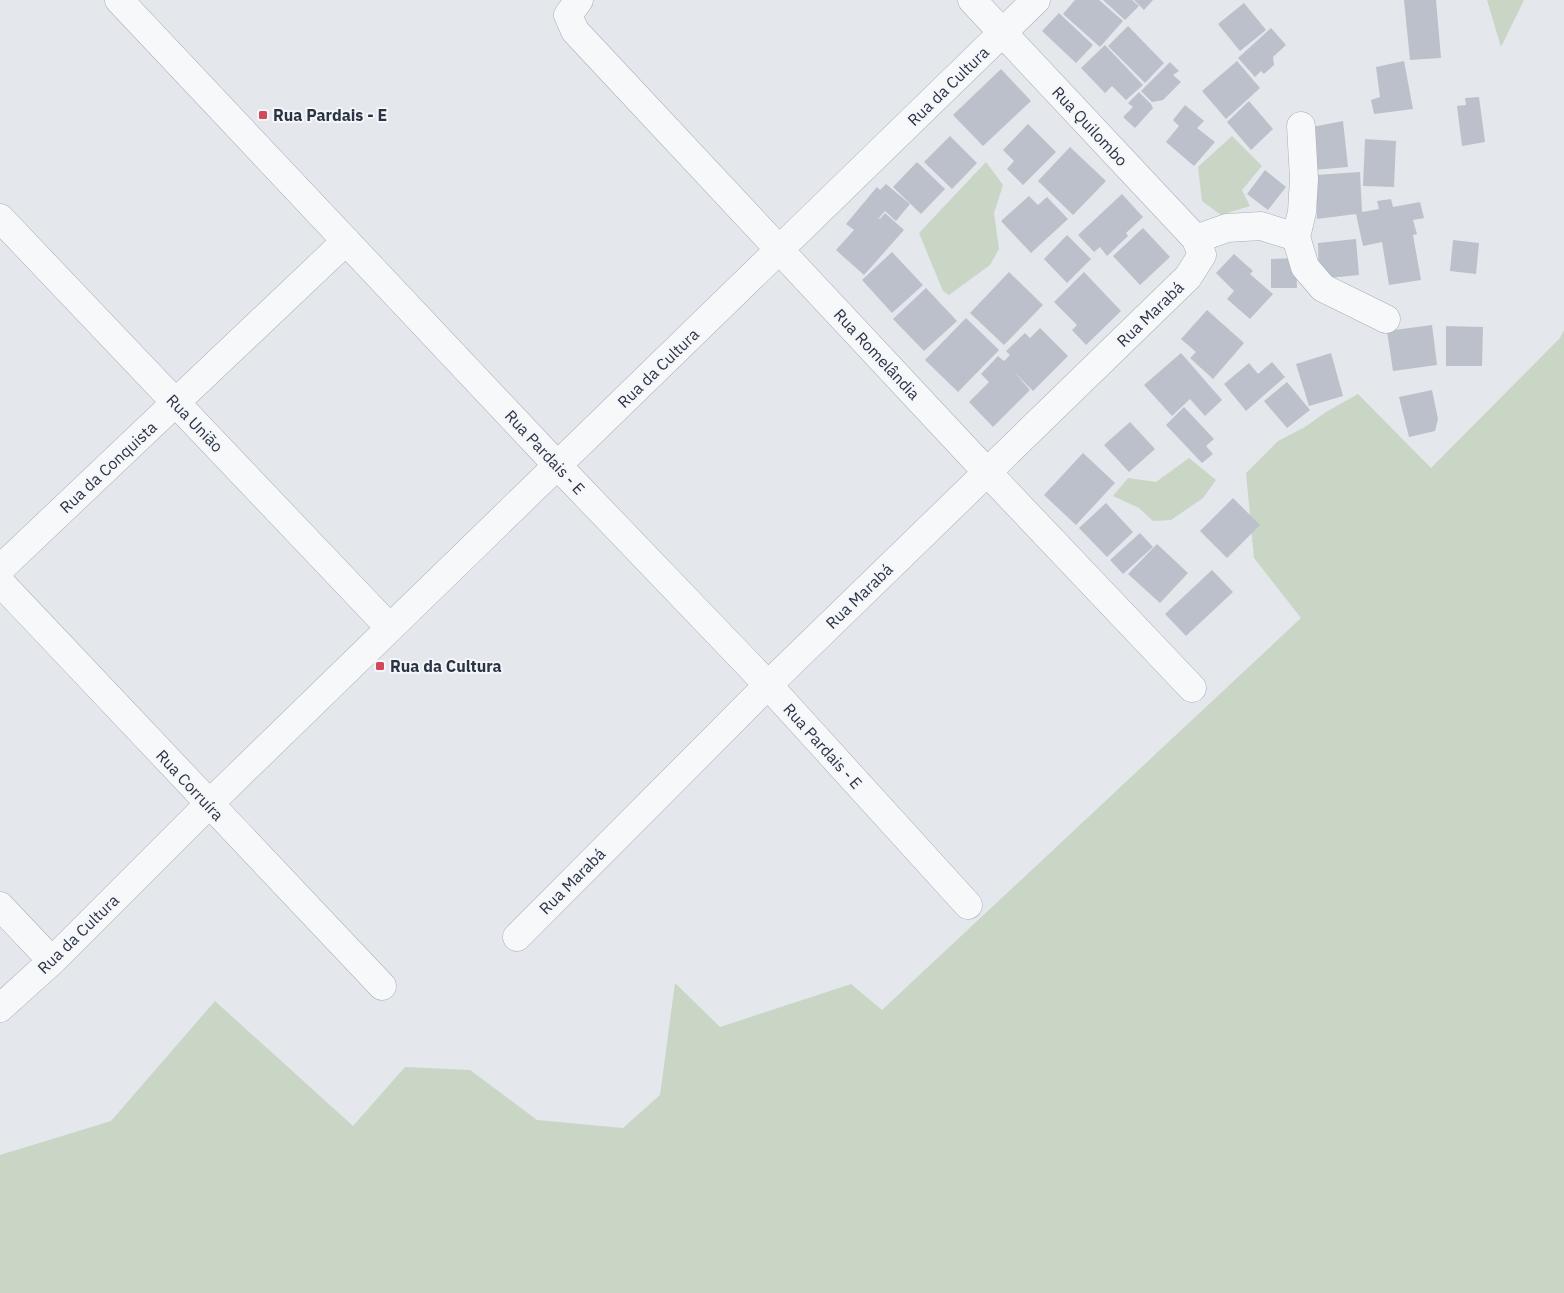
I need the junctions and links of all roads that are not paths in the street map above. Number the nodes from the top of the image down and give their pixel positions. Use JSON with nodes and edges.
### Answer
{"nodes":[{"id":1,"x":119,"y":0,"type":"edge"},
{"id":2,"x":972,"y":0,"type":"edge"},
{"id":3,"x":1036,"y":0,"type":"edge"},
{"id":4,"x":574,"y":7,"type":"edge"},
{"id":5,"x":1002,"y":33,"type":"junction"},
{"id":6,"x":1301,"y":126,"type":"dead end"},
{"id":7,"x":0,"y":218,"type":"edge"},
{"id":8,"x":1296,"y":237,"type":"junction"},
{"id":9,"x":346,"y":241,"type":"junction"},
{"id":10,"x":1199,"y":247,"type":"junction"},
{"id":11,"x":779,"y":250,"type":"junction"},
{"id":12,"x":1386,"y":319,"type":"dead end"},
{"id":13,"x":176,"y":402,"type":"junction"},
{"id":14,"x":557,"y":466,"type":"junction"},
{"id":15,"x":986,"y":471,"type":"junction"},
{"id":16,"x":0,"y":568,"type":"edge"},
{"id":17,"x":0,"y":582,"type":"edge"},
{"id":18,"x":390,"y":628,"type":"junction"},
{"id":19,"x":768,"y":685,"type":"junction"},
{"id":20,"x":1192,"y":688,"type":"dead end"},
{"id":21,"x":209,"y":804,"type":"junction"},
{"id":22,"x":968,"y":905,"type":"dead end"},
{"id":23,"x":0,"y":906,"type":"edge"},
{"id":24,"x":517,"y":937,"type":"dead end"},
{"id":25,"x":52,"y":961,"type":"junction"},
{"id":26,"x":382,"y":986,"type":"dead end"},
{"id":27,"x":0,"y":1008,"type":"edge"}],
"edges":[{"from":1,"to":9,"type":"street","name":"Rua Pardais - E"},
{"from":2,"to":5,"type":"street","name":"Rua Quilombo"},
{"from":3,"to":5,"type":"street","name":"Rua da Cultura"},
{"from":4,"to":11,"type":"street","name":"Rua Romelândia"},
{"from":5,"to":10,"type":"street","name":"Rua Quilombo"},
{"from":5,"to":11,"type":"street","name":"Rua da Cultura"},
{"from":6,"to":8,"type":"street"},
{"from":7,"to":13,"type":"street","name":"Rua União"},
{"from":8,"to":10,"type":"street"},
{"from":8,"to":12,"type":"street"},
{"from":9,"to":13,"type":"street","name":"Rua da Conquista"},
{"from":9,"to":14,"type":"street","name":"Rua Pardais - E"},
{"from":10,"to":15,"type":"street","name":"Rua Marabá"},
{"from":11,"to":14,"type":"street","name":"Rua da Cultura"},
{"from":11,"to":15,"type":"street","name":"Rua Romelândia"},
{"from":13,"to":16,"type":"street","name":"Rua da Conquista"},
{"from":13,"to":18,"type":"street","name":"Rua União"},
{"from":14,"to":18,"type":"street","name":"Rua da Cultura"},
{"from":14,"to":19,"type":"street","name":"Rua Pardais - E"},
{"from":15,"to":19,"type":"street","name":"Rua Marabá"},
{"from":15,"to":20,"type":"street","name":"Rua Romelândia"},
{"from":17,"to":21,"type":"street","name":"Rua Corruíra"},
{"from":18,"to":21,"type":"street","name":"Rua da Cultura"},
{"from":19,"to":22,"type":"street","name":"Rua Pardais - E"},
{"from":19,"to":24,"type":"street","name":"Rua Marabá"},
{"from":21,"to":25,"type":"street","name":"Rua da Cultura"},
{"from":21,"to":26,"type":"street","name":"Rua Corruíra"},
{"from":23,"to":25,"type":"street"},
{"from":25,"to":27,"type":"street","name":"Rua da Cultura"}]}
